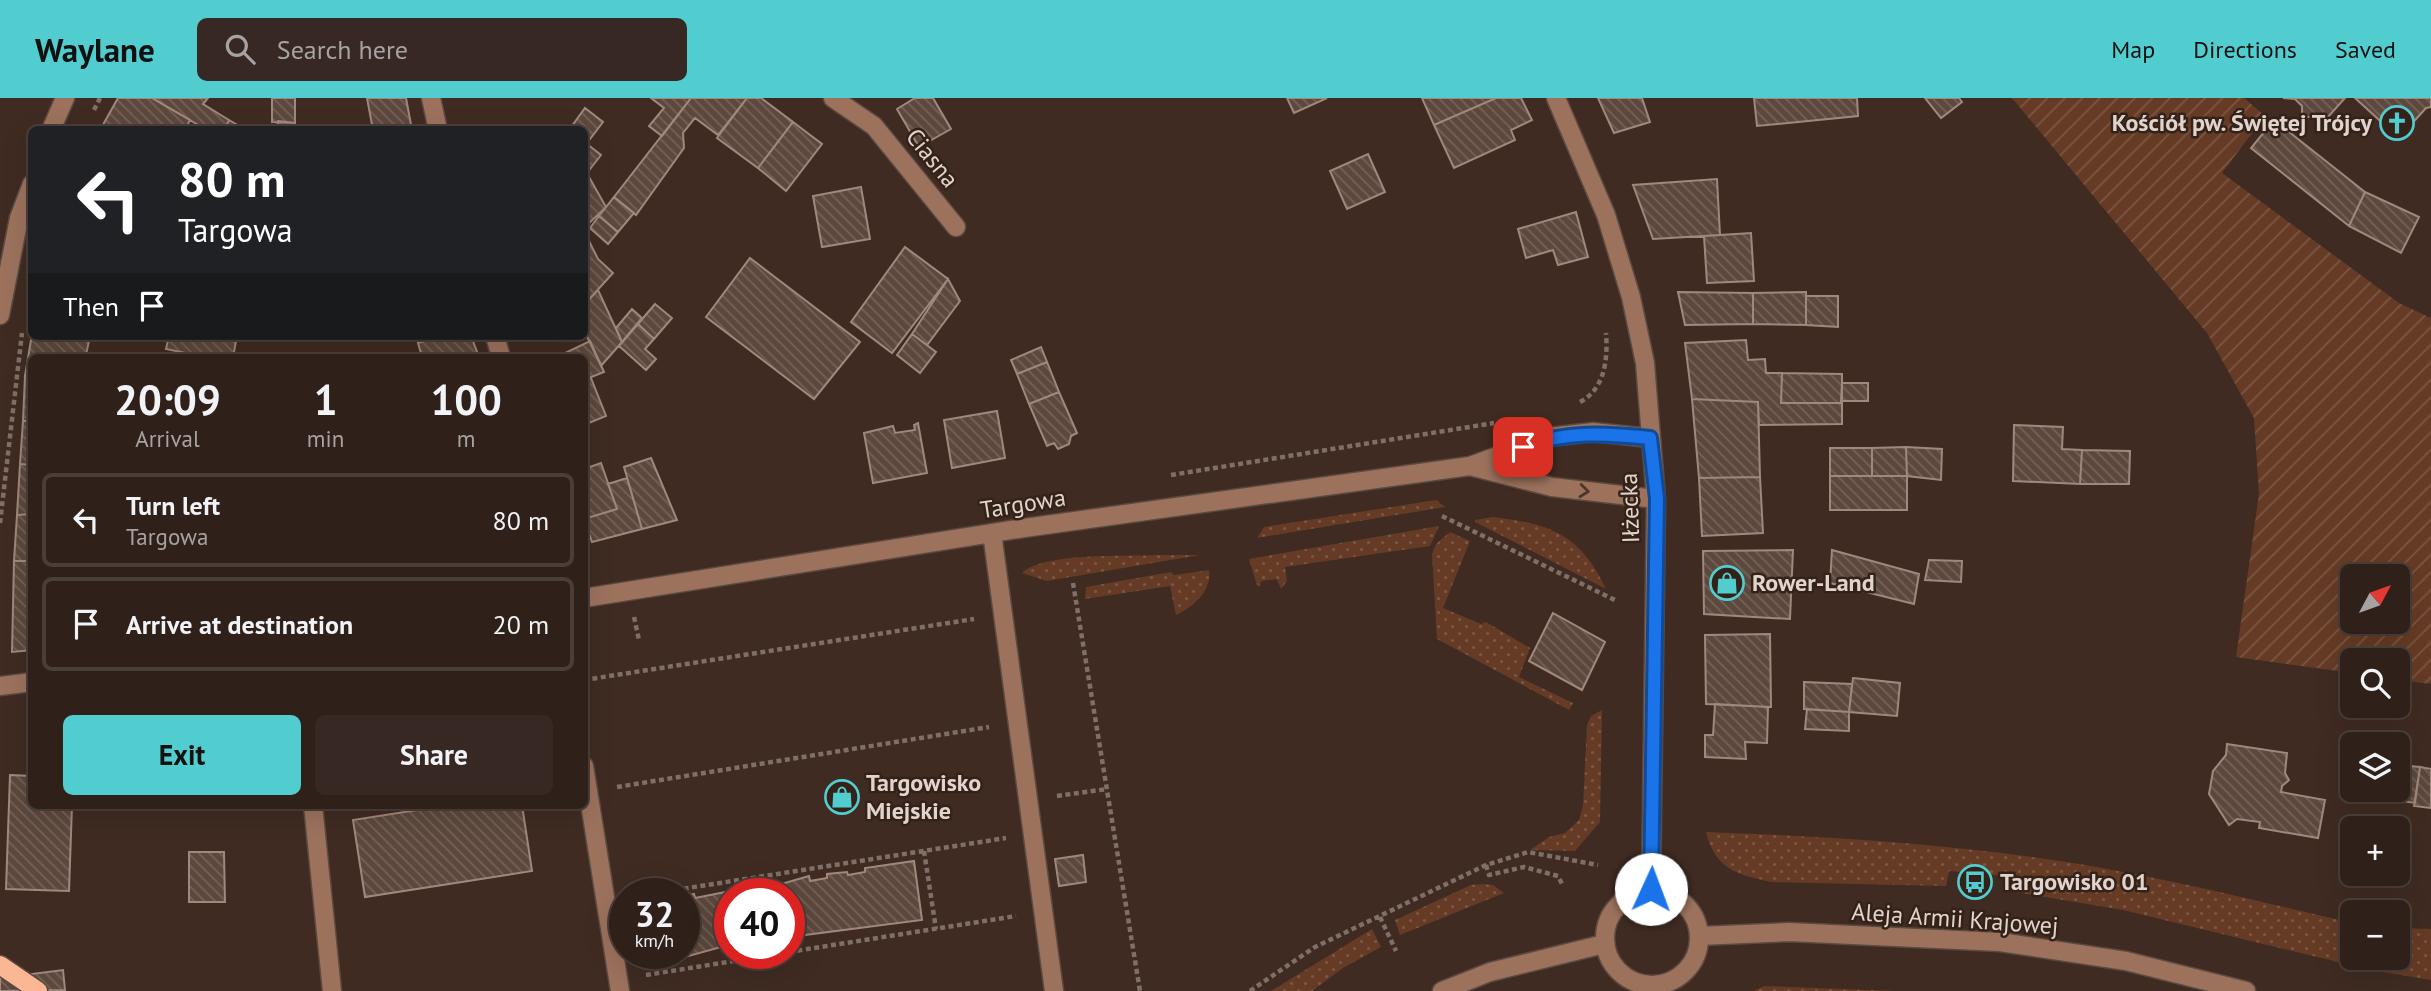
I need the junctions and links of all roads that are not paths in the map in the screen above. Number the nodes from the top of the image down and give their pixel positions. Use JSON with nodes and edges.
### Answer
{"nodes":[{"id":1,"x":65,"y":98,"type":"edge"},
{"id":2,"x":431,"y":98,"type":"edge"},
{"id":3,"x":833,"y":98,"type":"edge"},
{"id":4,"x":1556,"y":98,"type":"edge"},
{"id":5,"x":53,"y":126,"type":"edge"},
{"id":6,"x":437,"y":126,"type":"edge"},
{"id":7,"x":28,"y":194,"type":"edge"},
{"id":8,"x":956,"y":227,"type":"dead end"},
{"id":9,"x":0,"y":315,"type":"edge"},
{"id":10,"x":1650,"y":438,"type":"junction"},
{"id":11,"x":1470,"y":466,"type":"junction"},
{"id":12,"x":1657,"y":499,"type":"junction"},
{"id":13,"x":992,"y":533,"type":"junction"},
{"id":14,"x":588,"y":597,"type":"edge"},
{"id":15,"x":28,"y":682,"type":"edge"},
{"id":16,"x":0,"y":686,"type":"edge"},
{"id":17,"x":588,"y":787,"type":"edge"},
{"id":18,"x":313,"y":809,"type":"edge"},
{"id":19,"x":1651,"y":889,"type":"junction"},
{"id":20,"x":1699,"y":936,"type":"junction"},
{"id":21,"x":1604,"y":944,"type":"junction"},
{"id":22,"x":0,"y":965,"type":"edge"},
{"id":23,"x":619,"y":985,"type":"edge"},
{"id":24,"x":1656,"y":988,"type":"edge"},
{"id":25,"x":38,"y":991,"type":"edge"},
{"id":26,"x":332,"y":991,"type":"edge"},
{"id":27,"x":1054,"y":991,"type":"edge"},
{"id":28,"x":1442,"y":991,"type":"edge"},
{"id":29,"x":2246,"y":991,"type":"edge"}],
"edges":[{"from":1,"to":5,"type":"street"},
{"from":2,"to":6,"type":"street"},
{"from":3,"to":8,"type":"street","name":"Ciasna"},
{"from":4,"to":10,"type":"street","name":"Iłżecka"},
{"from":7,"to":9,"type":"street"},
{"from":10,"to":11,"type":"street","name":"Targowa"},
{"from":10,"to":12,"type":"street","name":"Iłżecka"},
{"from":11,"to":12,"type":"street","name":"Targowa","one_way":true},
{"from":11,"to":13,"type":"street","name":"Targowa"},
{"from":12,"to":19,"type":"street","name":"Iłżecka"},
{"from":13,"to":14,"type":"street","name":"Targowa"},
{"from":13,"to":27,"type":"street"},
{"from":15,"to":16,"type":"street"},
{"from":17,"to":23,"type":"street"},
{"from":18,"to":26,"type":"street"},
{"from":19,"to":20,"type":"street"},
{"from":19,"to":21,"type":"street"},
{"from":20,"to":24,"type":"street"},
{"from":20,"to":29,"type":"street","name":"Aleja Armii Krajowej"},
{"from":21,"to":24,"type":"street"},
{"from":21,"to":28,"type":"street"},
{"from":22,"to":25,"type":"main road"}]}
